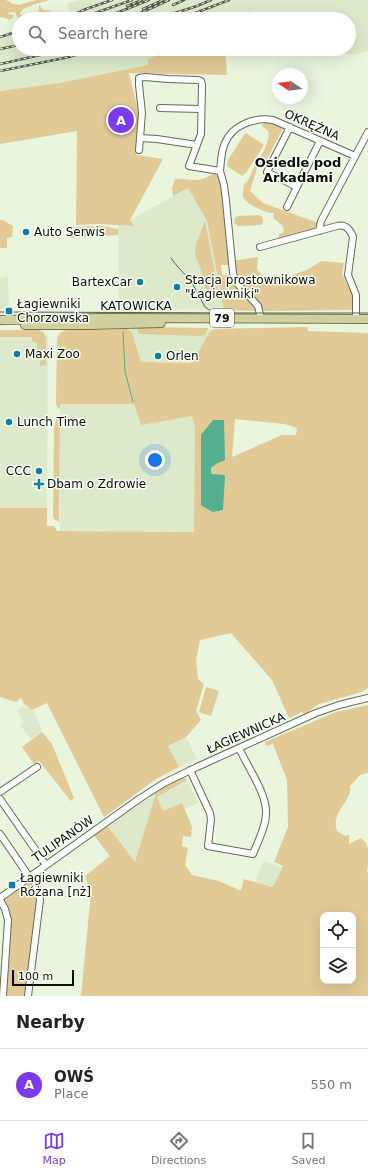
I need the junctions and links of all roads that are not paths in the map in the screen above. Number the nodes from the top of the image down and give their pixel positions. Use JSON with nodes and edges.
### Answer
{"nodes":[{"id":1,"x":160,"y":108,"type":"dead end"},
{"id":2,"x":201,"y":109,"type":"junction"},
{"id":3,"x":290,"y":127,"type":"junction"},
{"id":4,"x":368,"y":132,"type":"edge"},
{"id":5,"x":140,"y":138,"type":"junction"},
{"id":6,"x":320,"y":141,"type":"junction"},
{"id":7,"x":197,"y":145,"type":"junction"},
{"id":8,"x":139,"y":150,"type":"dead end"},
{"id":9,"x":355,"y":156,"type":"junction"},
{"id":10,"x":220,"y":171,"type":"junction"},
{"id":11,"x":298,"y":187,"type":"junction"},
{"id":12,"x":287,"y":207,"type":"dead end"},
{"id":13,"x":319,"y":231,"type":"junction"},
{"id":14,"x":260,"y":247,"type":"dead end"},
{"id":15,"x":261,"y":319,"type":"junction"},
{"id":16,"x":356,"y":319,"type":"junction"},
{"id":17,"x":368,"y":319,"type":"edge"},
{"id":18,"x":0,"y":320,"type":"edge"},
{"id":19,"x":368,"y":324,"type":"edge"},
{"id":20,"x":0,"y":325,"type":"edge"},
{"id":21,"x":368,"y":698,"type":"edge"},
{"id":22,"x":239,"y":748,"type":"junction"},
{"id":23,"x":36,"y":767,"type":"dead end"},
{"id":24,"x":190,"y":770,"type":"junction"},
{"id":25,"x":0,"y":792,"type":"edge"},
{"id":26,"x":0,"y":799,"type":"edge"},
{"id":27,"x":139,"y":799,"type":"joint"},
{"id":28,"x":0,"y":834,"type":"edge"},
{"id":29,"x":46,"y":865,"type":"junction"},
{"id":30,"x":30,"y":876,"type":"junction"},
{"id":31,"x":0,"y":899,"type":"edge"},
{"id":32,"x":3,"y":996,"type":"edge"},
{"id":33,"x":28,"y":996,"type":"edge"}],
"edges":[{"from":1,"to":2,"type":"street"},
{"from":2,"to":5,"type":"street"},
{"from":2,"to":7,"type":"street"},
{"from":3,"to":6,"type":"street","name":"OKRĘŻNA"},
{"from":3,"to":10,"type":"street","name":"OKRĘŻNA"},
{"from":3,"to":11,"type":"street"},
{"from":4,"to":9,"type":"street"},
{"from":5,"to":7,"type":"street"},
{"from":5,"to":8,"type":"street"},
{"from":6,"to":9,"type":"street","name":"OKRĘŻNA"},
{"from":6,"to":11,"type":"street"},
{"from":7,"to":10,"type":"street"},
{"from":9,"to":13,"type":"street"},
{"from":10,"to":15,"type":"street","name":"OKRĘŻNA"},
{"from":11,"to":12,"type":"street"},
{"from":13,"to":14,"type":"street"},
{"from":13,"to":16,"type":"street"},
{"from":15,"to":16,"type":"main road","name":"KATOWICKA","number":"79"},
{"from":15,"to":18,"type":"main road","name":"KATOWICKA","number":"79"},
{"from":16,"to":17,"type":"main road","name":"KATOWICKA","number":"79"},
{"from":19,"to":20,"type":"main road","number":"79"},
{"from":21,"to":22,"type":"street","name":"ŁAGIEWNICKA"},
{"from":22,"to":24,"type":"street","name":"ŁAGIEWNICKA"},
{"from":22,"to":24,"type":"street"},
{"from":23,"to":25,"type":"street"},
{"from":24,"to":27,"type":"street","name":"ŁAGIEWNICKA"},
{"from":26,"to":29,"type":"street"},
{"from":27,"to":29,"type":"street","name":"TULIPANÓW"},
{"from":28,"to":30,"type":"street"},
{"from":29,"to":30,"type":"street","name":"TULIPANÓW"},
{"from":30,"to":31,"type":"street","name":"TULIPANÓW"},
{"from":30,"to":33,"type":"street"},
{"from":31,"to":32,"type":"street"}]}
